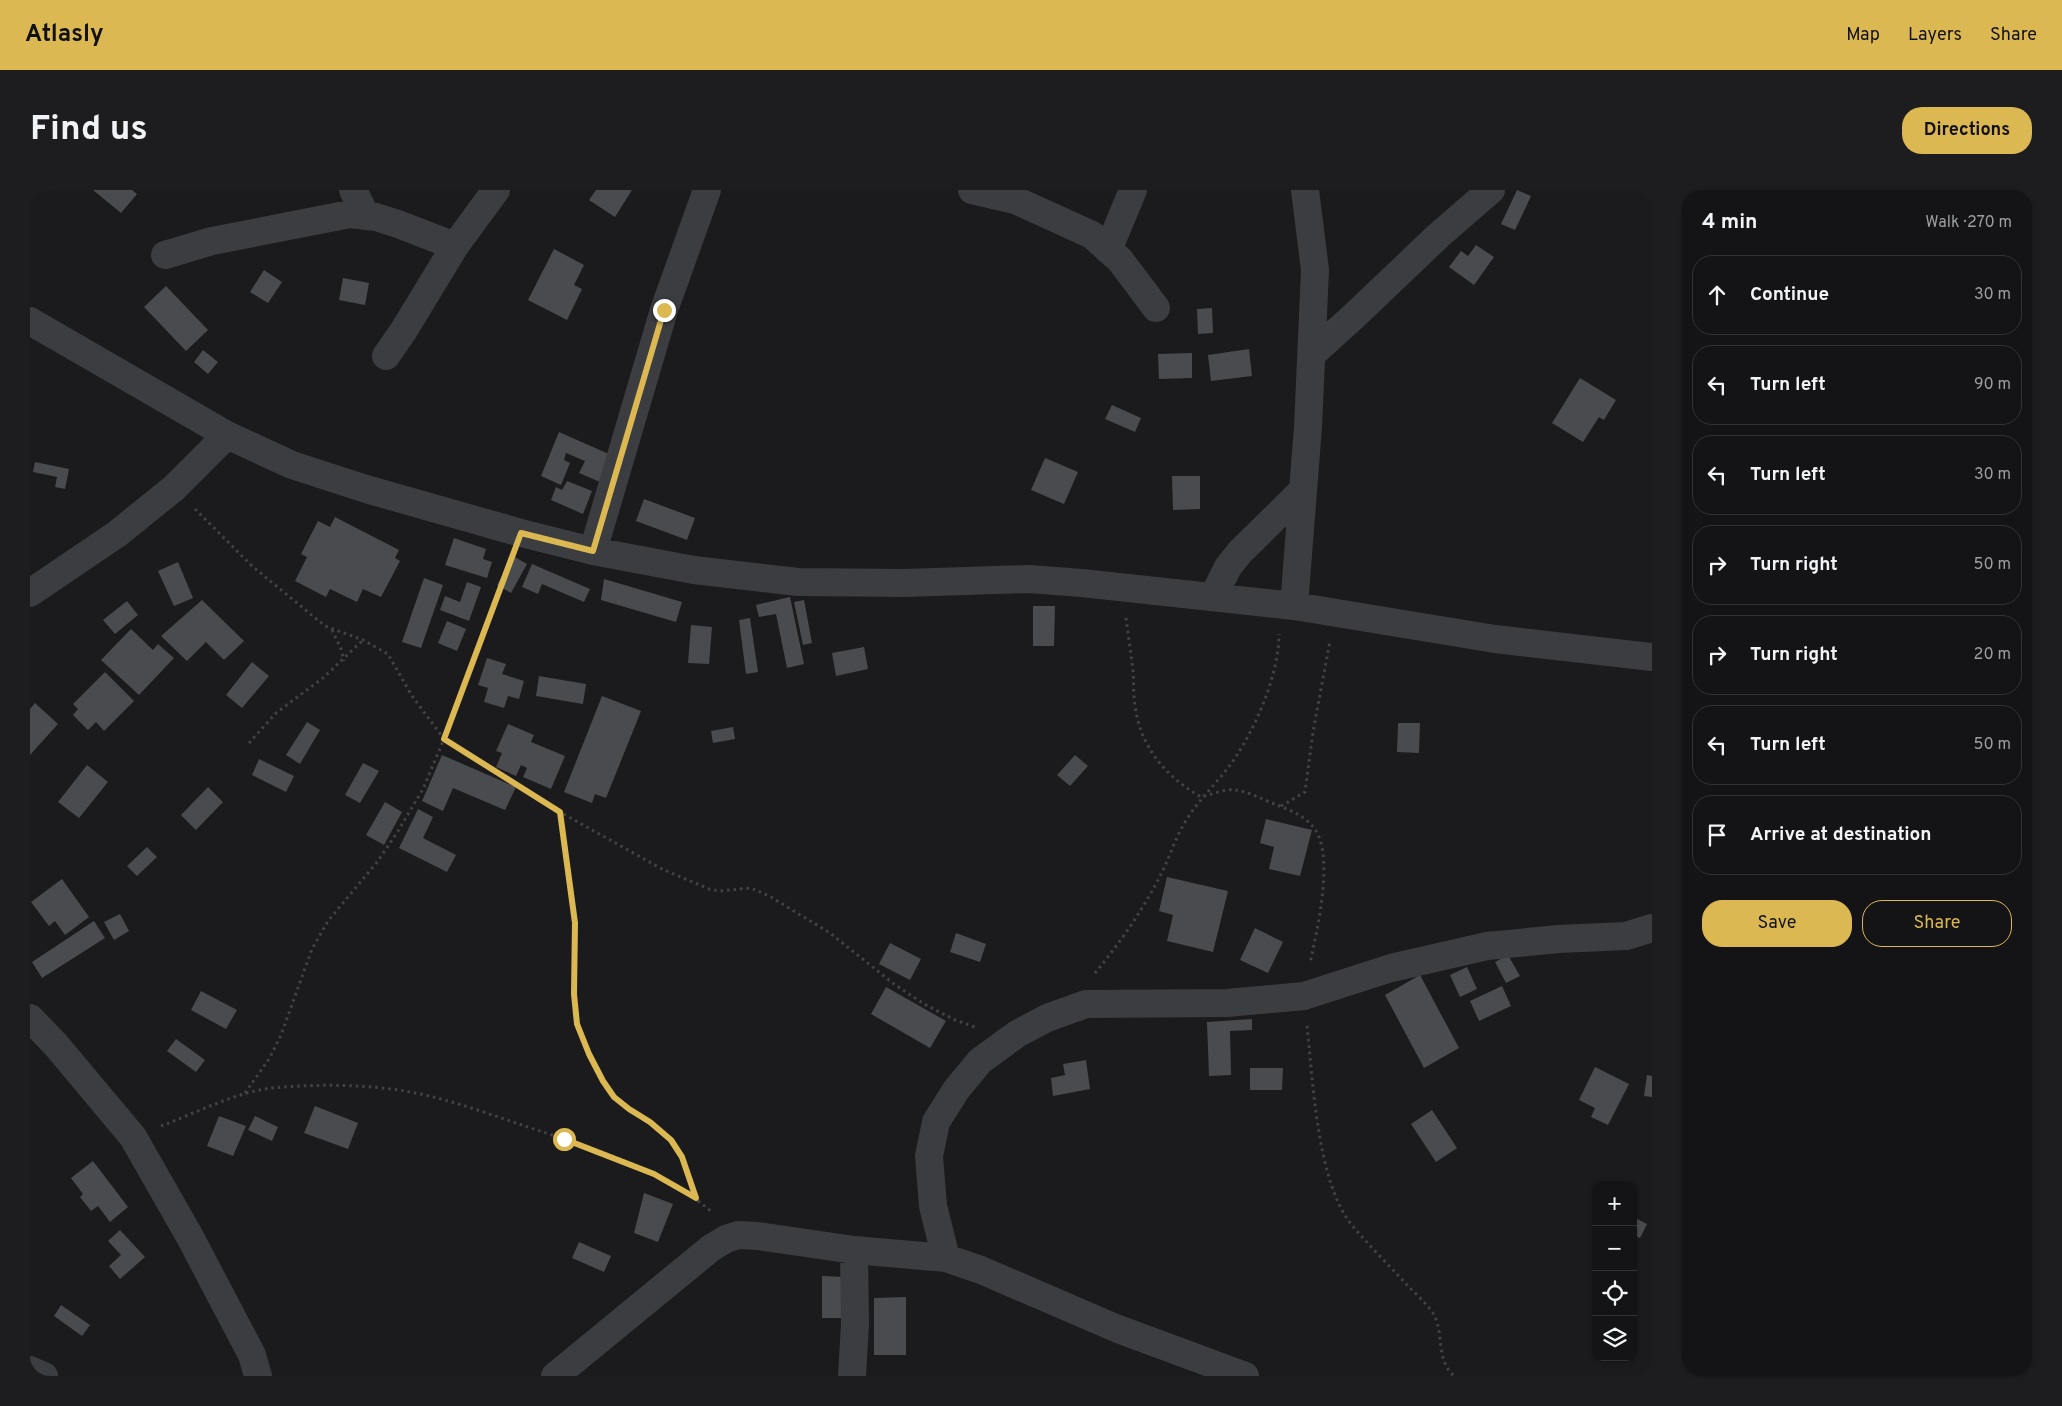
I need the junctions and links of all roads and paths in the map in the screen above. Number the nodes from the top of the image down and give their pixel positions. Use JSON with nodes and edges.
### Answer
{"nodes":[{"id":1,"x":353,"y":190,"type":"edge"},
{"id":2,"x":496,"y":190,"type":"edge"},
{"id":3,"x":707,"y":190,"type":"edge"},
{"id":4,"x":972,"y":190,"type":"edge"},
{"id":5,"x":1133,"y":190,"type":"edge"},
{"id":6,"x":1305,"y":190,"type":"edge"},
{"id":7,"x":1491,"y":190,"type":"edge"},
{"id":8,"x":366,"y":216,"type":"junction"},
{"id":9,"x":455,"y":246,"type":"junction"},
{"id":10,"x":1108,"y":250,"type":"junction"},
{"id":11,"x":165,"y":255,"type":"dead end"},
{"id":12,"x":1156,"y":308,"type":"dead end"},
{"id":13,"x":30,"y":321,"type":"edge"},
{"id":14,"x":1312,"y":354,"type":"junction"},
{"id":15,"x":386,"y":356,"type":"dead end"},
{"id":16,"x":226,"y":435,"type":"junction"},
{"id":17,"x":174,"y":488,"type":"junction"},
{"id":18,"x":1303,"y":490,"type":"junction"},
{"id":19,"x":521,"y":533,"type":"junction"},
{"id":20,"x":593,"y":551,"type":"junction"},
{"id":21,"x":1123,"y":587,"type":"junction"},
{"id":22,"x":30,"y":594,"type":"edge"},
{"id":23,"x":1213,"y":597,"type":"junction"},
{"id":24,"x":1284,"y":604,"type":"junction"},
{"id":25,"x":1335,"y":612,"type":"junction"},
{"id":26,"x":332,"y":630,"type":"junction"},
{"id":27,"x":363,"y":640,"type":"junction"},
{"id":28,"x":1652,"y":657,"type":"edge"},
{"id":29,"x":344,"y":661,"type":"junction"},
{"id":30,"x":444,"y":739,"type":"junction"},
{"id":31,"x":248,"y":743,"type":"dead end"},
{"id":32,"x":1202,"y":797,"type":"junction"},
{"id":33,"x":1280,"y":806,"type":"junction"},
{"id":34,"x":560,"y":812,"type":"junction"},
{"id":35,"x":1652,"y":928,"type":"edge"},
{"id":36,"x":1090,"y":978,"type":"dead end"},
{"id":37,"x":1304,"y":996,"type":"junction"},
{"id":38,"x":30,"y":1018,"type":"edge"},
{"id":39,"x":1017,"y":1034,"type":"junction"},
{"id":40,"x":245,"y":1094,"type":"junction"},
{"id":41,"x":133,"y":1137,"type":"junction"},
{"id":42,"x":696,"y":1198,"type":"junction"},
{"id":43,"x":738,"y":1235,"type":"junction"},
{"id":44,"x":854,"y":1250,"type":"junction"},
{"id":45,"x":946,"y":1258,"type":"junction"},
{"id":46,"x":30,"y":1370,"type":"edge"},
{"id":47,"x":44,"y":1376,"type":"edge"},
{"id":48,"x":258,"y":1376,"type":"edge"},
{"id":49,"x":555,"y":1376,"type":"edge"},
{"id":50,"x":852,"y":1376,"type":"edge"},
{"id":51,"x":1245,"y":1376,"type":"edge"},
{"id":52,"x":1454,"y":1376,"type":"edge"}],
"edges":[{"from":1,"to":8,"type":"street"},
{"from":2,"to":9,"type":"street"},
{"from":3,"to":20,"type":"street"},
{"from":4,"to":10,"type":"street"},
{"from":5,"to":10,"type":"street"},
{"from":6,"to":14,"type":"street"},
{"from":7,"to":14,"type":"street"},
{"from":8,"to":9,"type":"street"},
{"from":8,"to":11,"type":"street"},
{"from":9,"to":15,"type":"street"},
{"from":10,"to":12,"type":"street"},
{"from":13,"to":16,"type":"street"},
{"from":14,"to":18,"type":"street"},
{"from":16,"to":17,"type":"street"},
{"from":16,"to":19,"type":"street"},
{"from":17,"to":22,"type":"street"},
{"from":17,"to":26,"type":"path"},
{"from":18,"to":23,"type":"street"},
{"from":18,"to":24,"type":"street"},
{"from":19,"to":20,"type":"street"},
{"from":19,"to":30,"type":"path"},
{"from":20,"to":21,"type":"street"},
{"from":21,"to":23,"type":"street"},
{"from":21,"to":32,"type":"path"},
{"from":23,"to":24,"type":"street"},
{"from":24,"to":25,"type":"street"},
{"from":24,"to":32,"type":"path"},
{"from":25,"to":28,"type":"street"},
{"from":25,"to":33,"type":"path"},
{"from":26,"to":27,"type":"path"},
{"from":26,"to":29,"type":"path"},
{"from":27,"to":29,"type":"path"},
{"from":27,"to":30,"type":"path"},
{"from":29,"to":31,"type":"path"},
{"from":30,"to":34,"type":"path"},
{"from":30,"to":40,"type":"path"},
{"from":32,"to":33,"type":"path"},
{"from":32,"to":36,"type":"path"},
{"from":33,"to":37,"type":"path"},
{"from":34,"to":39,"type":"path"},
{"from":34,"to":42,"type":"path"},
{"from":35,"to":37,"type":"street"},
{"from":37,"to":39,"type":"street"},
{"from":37,"to":52,"type":"path"},
{"from":38,"to":41,"type":"street"},
{"from":39,"to":45,"type":"street"},
{"from":40,"to":41,"type":"path"},
{"from":40,"to":42,"type":"path"},
{"from":41,"to":48,"type":"street"},
{"from":42,"to":43,"type":"path"},
{"from":43,"to":44,"type":"street"},
{"from":43,"to":49,"type":"street"},
{"from":44,"to":45,"type":"street"},
{"from":44,"to":50,"type":"street"},
{"from":45,"to":51,"type":"street"},
{"from":46,"to":47,"type":"street"}]}
